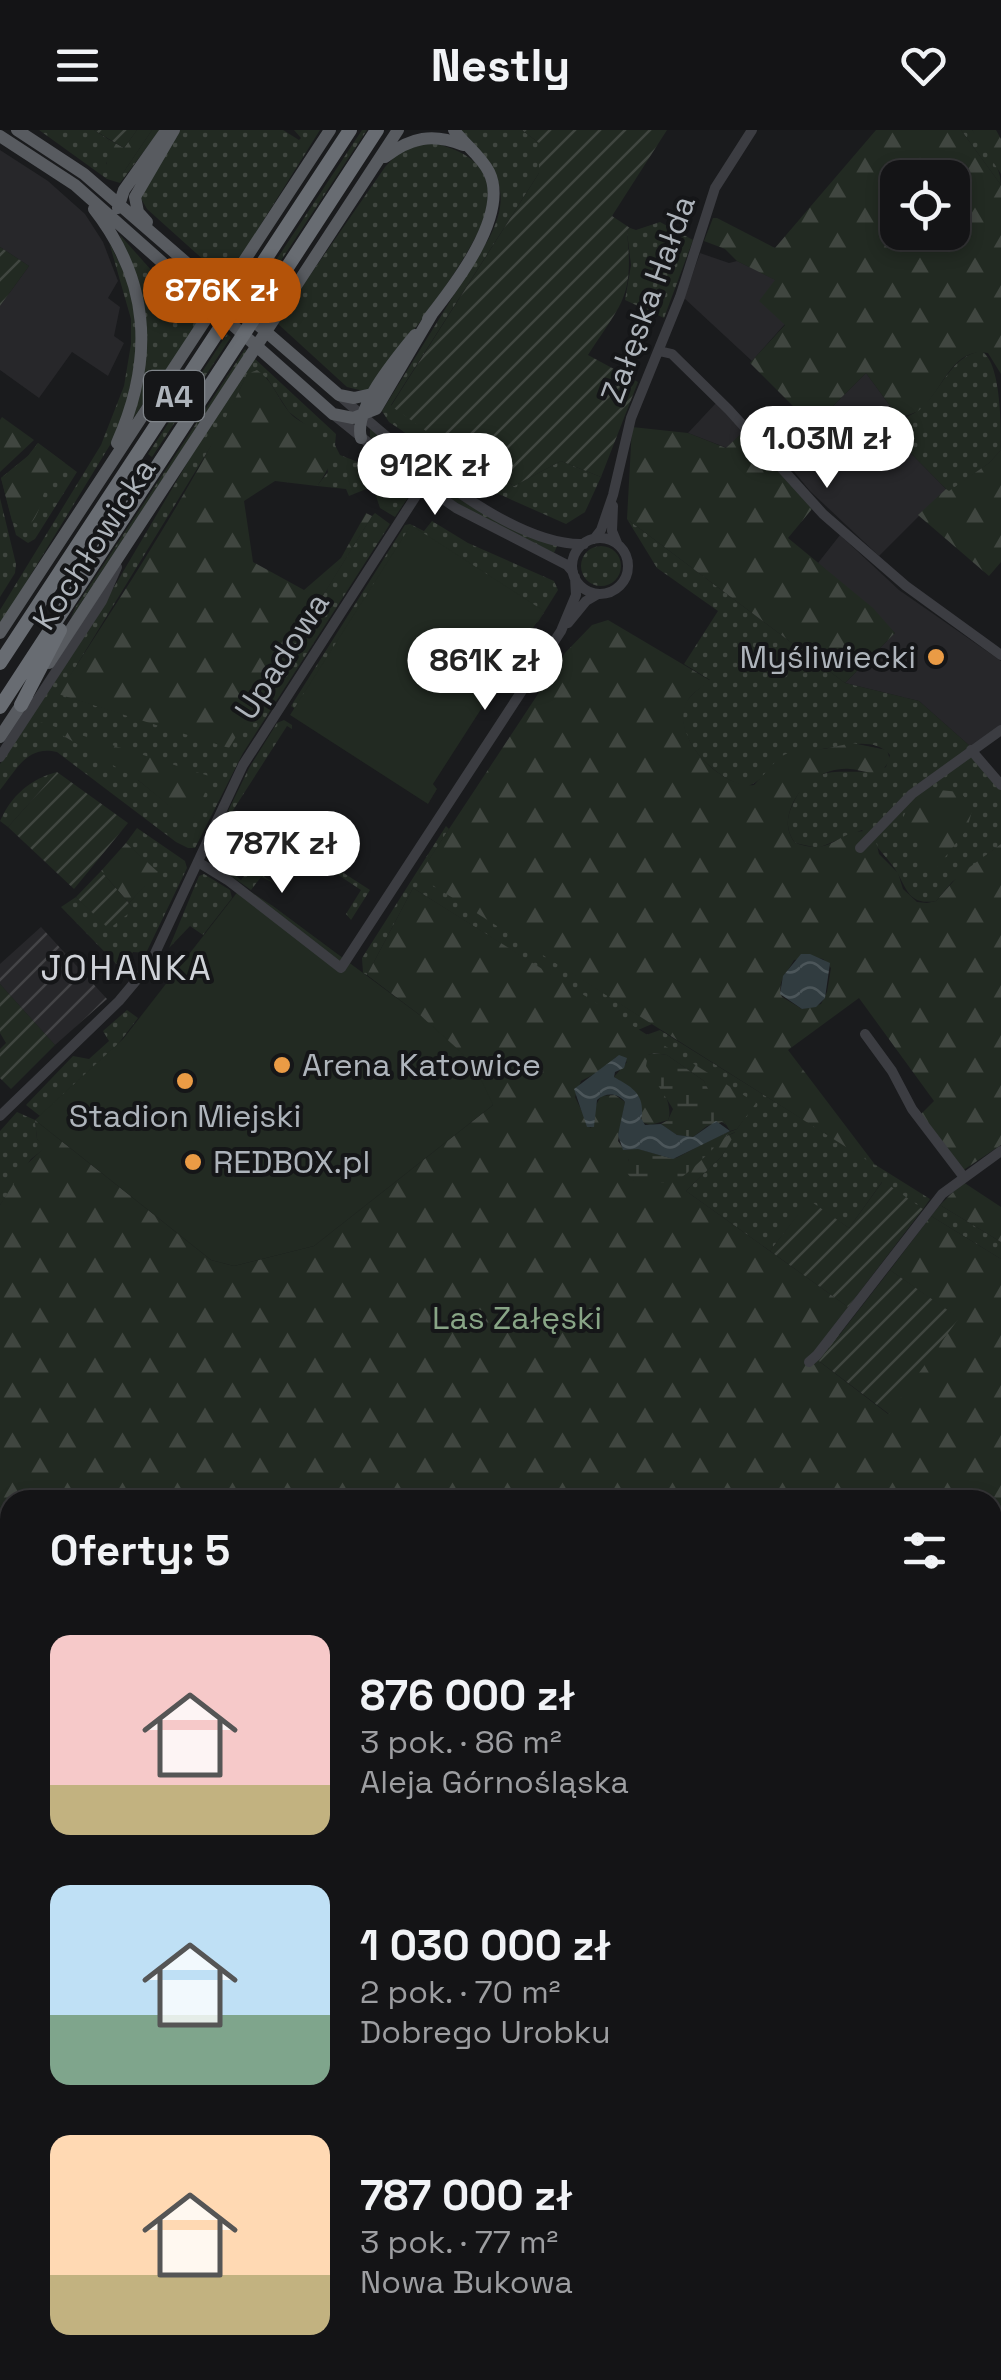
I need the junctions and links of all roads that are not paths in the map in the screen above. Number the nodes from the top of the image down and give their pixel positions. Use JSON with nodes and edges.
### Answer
{"nodes":[{"id":1,"x":17,"y":130,"type":"edge"},
{"id":2,"x":166,"y":130,"type":"edge"},
{"id":3,"x":174,"y":130,"type":"edge"},
{"id":4,"x":329,"y":130,"type":"edge"},
{"id":5,"x":350,"y":130,"type":"edge"},
{"id":6,"x":377,"y":130,"type":"edge"},
{"id":7,"x":398,"y":130,"type":"edge"},
{"id":8,"x":454,"y":130,"type":"edge"},
{"id":9,"x":752,"y":130,"type":"edge"},
{"id":10,"x":0,"y":136,"type":"edge"},
{"id":11,"x":466,"y":145,"type":"junction"},
{"id":12,"x":375,"y":165,"type":"junction"},
{"id":13,"x":75,"y":185,"type":"junction"},
{"id":14,"x":101,"y":188,"type":"junction"},
{"id":15,"x":124,"y":190,"type":"junction"},
{"id":16,"x":119,"y":204,"type":"junction"},
{"id":17,"x":121,"y":225,"type":"junction"},
{"id":18,"x":165,"y":243,"type":"junction"},
{"id":19,"x":432,"y":314,"type":"junction"},
{"id":20,"x":658,"y":351,"type":"junction"},
{"id":21,"x":372,"y":394,"type":"junction"},
{"id":22,"x":339,"y":395,"type":"junction"},
{"id":23,"x":376,"y":409,"type":"junction"},
{"id":24,"x":333,"y":414,"type":"junction"},
{"id":25,"x":363,"y":416,"type":"junction"},
{"id":26,"x":377,"y":428,"type":"junction"},
{"id":27,"x":362,"y":438,"type":"junction"},
{"id":28,"x":102,"y":477,"type":"junction"},
{"id":29,"x":423,"y":486,"type":"junction"},
{"id":30,"x":613,"y":494,"type":"junction"},
{"id":31,"x":589,"y":541,"type":"junction"},
{"id":32,"x":617,"y":544,"type":"junction"},
{"id":33,"x":127,"y":546,"type":"junction"},
{"id":34,"x":574,"y":574,"type":"junction"},
{"id":35,"x":84,"y":579,"type":"junction"},
{"id":36,"x":598,"y":594,"type":"junction"},
{"id":37,"x":560,"y":631,"type":"junction"},
{"id":38,"x":0,"y":633,"type":"edge"},
{"id":39,"x":1001,"y":655,"type":"edge"},
{"id":40,"x":0,"y":663,"type":"edge"},
{"id":41,"x":21,"y":705,"type":"junction"},
{"id":42,"x":0,"y":707,"type":"edge"},
{"id":43,"x":1001,"y":730,"type":"edge"},
{"id":44,"x":0,"y":737,"type":"edge"},
{"id":45,"x":971,"y":750,"type":"junction"},
{"id":46,"x":0,"y":758,"type":"edge"},
{"id":47,"x":1001,"y":785,"type":"edge"},
{"id":48,"x":860,"y":848,"type":"dead end"},
{"id":49,"x":198,"y":862,"type":"junction"},
{"id":50,"x":865,"y":1034,"type":"dead end"},
{"id":51,"x":0,"y":1116,"type":"edge"},
{"id":52,"x":1001,"y":1150,"type":"edge"},
{"id":53,"x":963,"y":1176,"type":"junction"},
{"id":54,"x":809,"y":1362,"type":"dead end"}],
"edges":[{"from":1,"to":14,"type":"main road"},
{"from":2,"to":15,"type":"main road"},
{"from":3,"to":18,"type":"main road"},
{"from":4,"to":28,"type":"main road","name":"Kochłowicka"},
{"from":5,"to":40,"type":"highway","number":"A4"},
{"from":6,"to":35,"type":"highway","number":"A4"},
{"from":7,"to":12,"type":"main road","name":"Kochłowicka"},
{"from":8,"to":11,"type":"main road"},
{"from":9,"to":20,"type":"street","name":"Załęska Hałda"},
{"from":10,"to":13,"type":"main road"},
{"from":11,"to":12,"type":"main road"},
{"from":11,"to":19,"type":"main road"},
{"from":12,"to":33,"type":"main road","name":"Kochłowicka"},
{"from":13,"to":17,"type":"main road"},
{"from":13,"to":28,"type":"main road"},
{"from":14,"to":15,"type":"main road"},
{"from":14,"to":16,"type":"main road"},
{"from":15,"to":16,"type":"main road"},
{"from":16,"to":17,"type":"main road"},
{"from":16,"to":18,"type":"main road"},
{"from":17,"to":24,"type":"main road"},
{"from":18,"to":22,"type":"main road"},
{"from":19,"to":21,"type":"main road"},
{"from":19,"to":23,"type":"main road"},
{"from":20,"to":30,"type":"street","name":"Załęska Hałda"},
{"from":20,"to":39,"type":"street"},
{"from":21,"to":22,"type":"main road"},
{"from":21,"to":25,"type":"main road"},
{"from":22,"to":25,"type":"street"},
{"from":23,"to":25,"type":"main road"},
{"from":23,"to":26,"type":"main road"},
{"from":24,"to":25,"type":"main road"},
{"from":24,"to":27,"type":"street"},
{"from":25,"to":26,"type":"street"},
{"from":25,"to":27,"type":"main road"},
{"from":26,"to":31,"type":"street"},
{"from":27,"to":29,"type":"street"},
{"from":28,"to":38,"type":"main road","name":"Kochłowicka"},
{"from":29,"to":34,"type":"street"},
{"from":29,"to":49,"type":"street","name":"Upadowa"},
{"from":30,"to":31,"type":"street","name":"Załęska Hałda"},
{"from":30,"to":32,"type":"street","name":"Załęska Hałda"},
{"from":31,"to":32,"type":"street"},
{"from":31,"to":34,"type":"street"},
{"from":32,"to":36,"type":"street"},
{"from":33,"to":41,"type":"main road","name":"Kochłowicka"},
{"from":33,"to":46,"type":"street"},
{"from":34,"to":36,"type":"street"},
{"from":34,"to":37,"type":"street"},
{"from":35,"to":41,"type":"highway"},
{"from":35,"to":42,"type":"highway","number":"A4"},
{"from":36,"to":37,"type":"street"},
{"from":37,"to":49,"type":"street"},
{"from":41,"to":44,"type":"main road","name":"Kochłowicka"},
{"from":43,"to":45,"type":"street"},
{"from":45,"to":47,"type":"street"},
{"from":45,"to":48,"type":"street"},
{"from":49,"to":51,"type":"street","name":"Upadowa"},
{"from":50,"to":53,"type":"street"},
{"from":52,"to":53,"type":"street"},
{"from":53,"to":54,"type":"street"}]}
